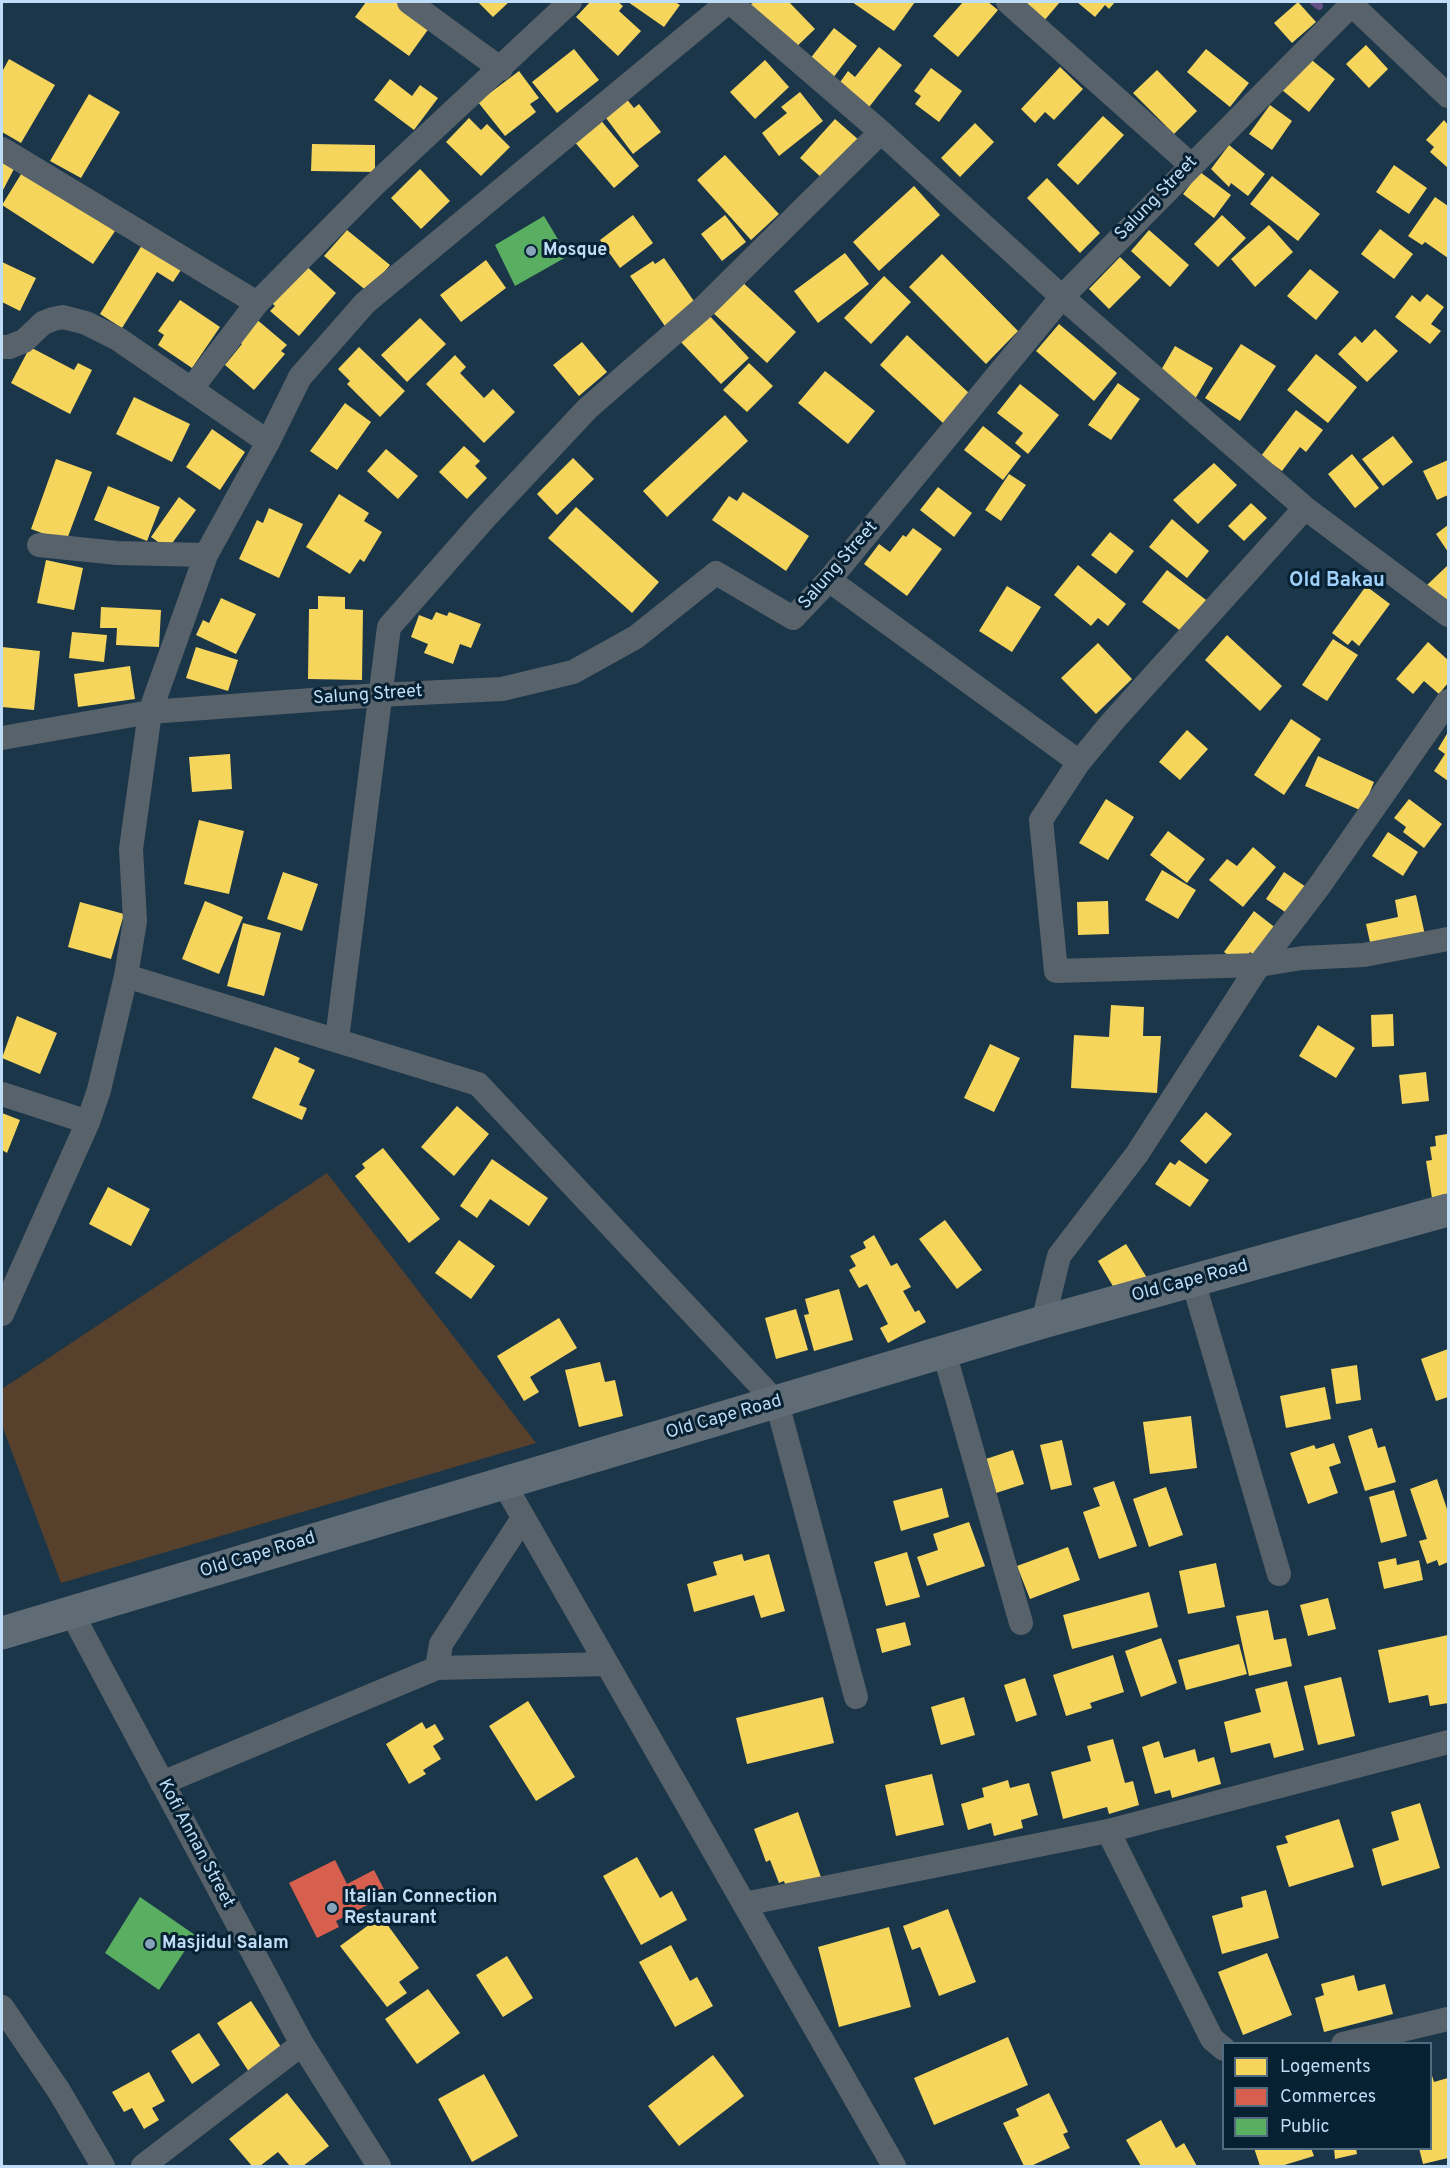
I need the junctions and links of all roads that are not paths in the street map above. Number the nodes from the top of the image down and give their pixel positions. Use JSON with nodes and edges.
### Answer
{"nodes":[{"id":1,"x":409,"y":2,"type":"edge"},
{"id":2,"x":570,"y":2,"type":"edge"},
{"id":3,"x":729,"y":2,"type":"edge"},
{"id":4,"x":1008,"y":2,"type":"edge"},
{"id":5,"x":1352,"y":2,"type":"edge"},
{"id":6,"x":501,"y":69,"type":"junction"},
{"id":7,"x":1449,"y":96,"type":"edge"},
{"id":8,"x":881,"y":132,"type":"junction"},
{"id":9,"x":2,"y":149,"type":"edge"},
{"id":10,"x":1191,"y":165,"type":"junction"},
{"id":11,"x":1062,"y":297,"type":"junction"},
{"id":12,"x":257,"y":303,"type":"junction"},
{"id":13,"x":2,"y":347,"type":"edge"},
{"id":14,"x":192,"y":388,"type":"junction"},
{"id":15,"x":268,"y":442,"type":"junction"},
{"id":16,"x":1305,"y":508,"type":"junction"},
{"id":17,"x":39,"y":545,"type":"dead end"},
{"id":18,"x":206,"y":555,"type":"junction"},
{"id":19,"x":829,"y":580,"type":"junction"},
{"id":20,"x":1449,"y":615,"type":"edge"},
{"id":21,"x":379,"y":695,"type":"junction"},
{"id":22,"x":1449,"y":701,"type":"edge"},
{"id":23,"x":150,"y":712,"type":"junction"},
{"id":24,"x":2,"y":738,"type":"edge"},
{"id":25,"x":1079,"y":762,"type":"junction"},
{"id":26,"x":1449,"y":939,"type":"edge"},
{"id":27,"x":1259,"y":965,"type":"junction"},
{"id":28,"x":126,"y":976,"type":"junction"},
{"id":29,"x":337,"y":1039,"type":"junction"},
{"id":30,"x":2,"y":1094,"type":"edge"},
{"id":31,"x":88,"y":1122,"type":"junction"},
{"id":32,"x":1449,"y":1210,"type":"edge"},
{"id":33,"x":1193,"y":1281,"type":"junction"},
{"id":34,"x":2,"y":1314,"type":"edge"},
{"id":35,"x":1043,"y":1322,"type":"junction"},
{"id":36,"x":944,"y":1352,"type":"junction"},
{"id":37,"x":777,"y":1403,"type":"junction"},
{"id":38,"x":503,"y":1482,"type":"junction"},
{"id":39,"x":523,"y":1518,"type":"junction"},
{"id":40,"x":1280,"y":1574,"type":"dead end"},
{"id":41,"x":70,"y":1612,"type":"junction"},
{"id":42,"x":1021,"y":1623,"type":"dead end"},
{"id":43,"x":2,"y":1633,"type":"edge"},
{"id":44,"x":607,"y":1664,"type":"junction"},
{"id":45,"x":437,"y":1668,"type":"junction"},
{"id":46,"x":856,"y":1697,"type":"dead end"},
{"id":47,"x":1449,"y":1742,"type":"edge"},
{"id":48,"x":162,"y":1783,"type":"junction"},
{"id":49,"x":1108,"y":1831,"type":"junction"},
{"id":50,"x":744,"y":1904,"type":"junction"},
{"id":51,"x":2,"y":2007,"type":"edge"},
{"id":52,"x":1449,"y":2019,"type":"edge"},
{"id":53,"x":1347,"y":2042,"type":"edge"},
{"id":54,"x":302,"y":2044,"type":"junction"},
{"id":55,"x":1222,"y":2047,"type":"edge"},
{"id":56,"x":103,"y":2166,"type":"edge"},
{"id":57,"x":143,"y":2166,"type":"edge"},
{"id":58,"x":379,"y":2166,"type":"edge"},
{"id":59,"x":894,"y":2166,"type":"edge"}],
"edges":[{"from":1,"to":6,"type":"street"},
{"from":2,"to":6,"type":"street"},
{"from":3,"to":8,"type":"street"},
{"from":3,"to":15,"type":"street"},
{"from":4,"to":10,"type":"street"},
{"from":5,"to":7,"type":"street"},
{"from":5,"to":10,"type":"street","name":"Salung Street"},
{"from":6,"to":12,"type":"street"},
{"from":8,"to":11,"type":"street"},
{"from":8,"to":21,"type":"street"},
{"from":9,"to":12,"type":"street"},
{"from":10,"to":11,"type":"street","name":"Salung Street"},
{"from":11,"to":16,"type":"street"},
{"from":11,"to":19,"type":"street","name":"Salung Street"},
{"from":12,"to":14,"type":"street"},
{"from":13,"to":14,"type":"street"},
{"from":14,"to":15,"type":"street"},
{"from":15,"to":18,"type":"street"},
{"from":16,"to":20,"type":"street"},
{"from":16,"to":25,"type":"street"},
{"from":17,"to":18,"type":"street"},
{"from":18,"to":23,"type":"street"},
{"from":19,"to":21,"type":"street","name":"Salung Street"},
{"from":19,"to":25,"type":"street"},
{"from":21,"to":23,"type":"street","name":"Salung Street"},
{"from":21,"to":29,"type":"street"},
{"from":22,"to":27,"type":"street"},
{"from":23,"to":24,"type":"street","name":"Salung Street"},
{"from":23,"to":28,"type":"street"},
{"from":25,"to":27,"type":"street"},
{"from":26,"to":27,"type":"street"},
{"from":27,"to":35,"type":"street"},
{"from":28,"to":29,"type":"street"},
{"from":28,"to":31,"type":"street"},
{"from":29,"to":37,"type":"street"},
{"from":30,"to":31,"type":"street"},
{"from":31,"to":34,"type":"street"},
{"from":32,"to":33,"type":"street","name":"Old Cape Road"},
{"from":33,"to":35,"type":"street","name":"Old Cape Road"},
{"from":33,"to":40,"type":"street"},
{"from":35,"to":36,"type":"street","name":"Old Cape Road"},
{"from":36,"to":37,"type":"street","name":"Old Cape Road"},
{"from":36,"to":42,"type":"street"},
{"from":37,"to":38,"type":"street","name":"Old Cape Road"},
{"from":37,"to":46,"type":"street"},
{"from":38,"to":39,"type":"street"},
{"from":38,"to":41,"type":"street","name":"Old Cape Road"},
{"from":39,"to":44,"type":"street"},
{"from":39,"to":45,"type":"street"},
{"from":41,"to":43,"type":"street","name":"Old Cape Road"},
{"from":41,"to":48,"type":"street","name":"Kofi Annan Street"},
{"from":44,"to":45,"type":"street"},
{"from":44,"to":50,"type":"street"},
{"from":45,"to":48,"type":"street"},
{"from":47,"to":49,"type":"street"},
{"from":48,"to":54,"type":"street","name":"Kofi Annan Street"},
{"from":49,"to":50,"type":"street"},
{"from":49,"to":55,"type":"street"},
{"from":50,"to":59,"type":"street"},
{"from":51,"to":56,"type":"street"},
{"from":52,"to":53,"type":"street"},
{"from":54,"to":57,"type":"street"},
{"from":54,"to":58,"type":"street","name":"Kofi Annan Street"}]}
